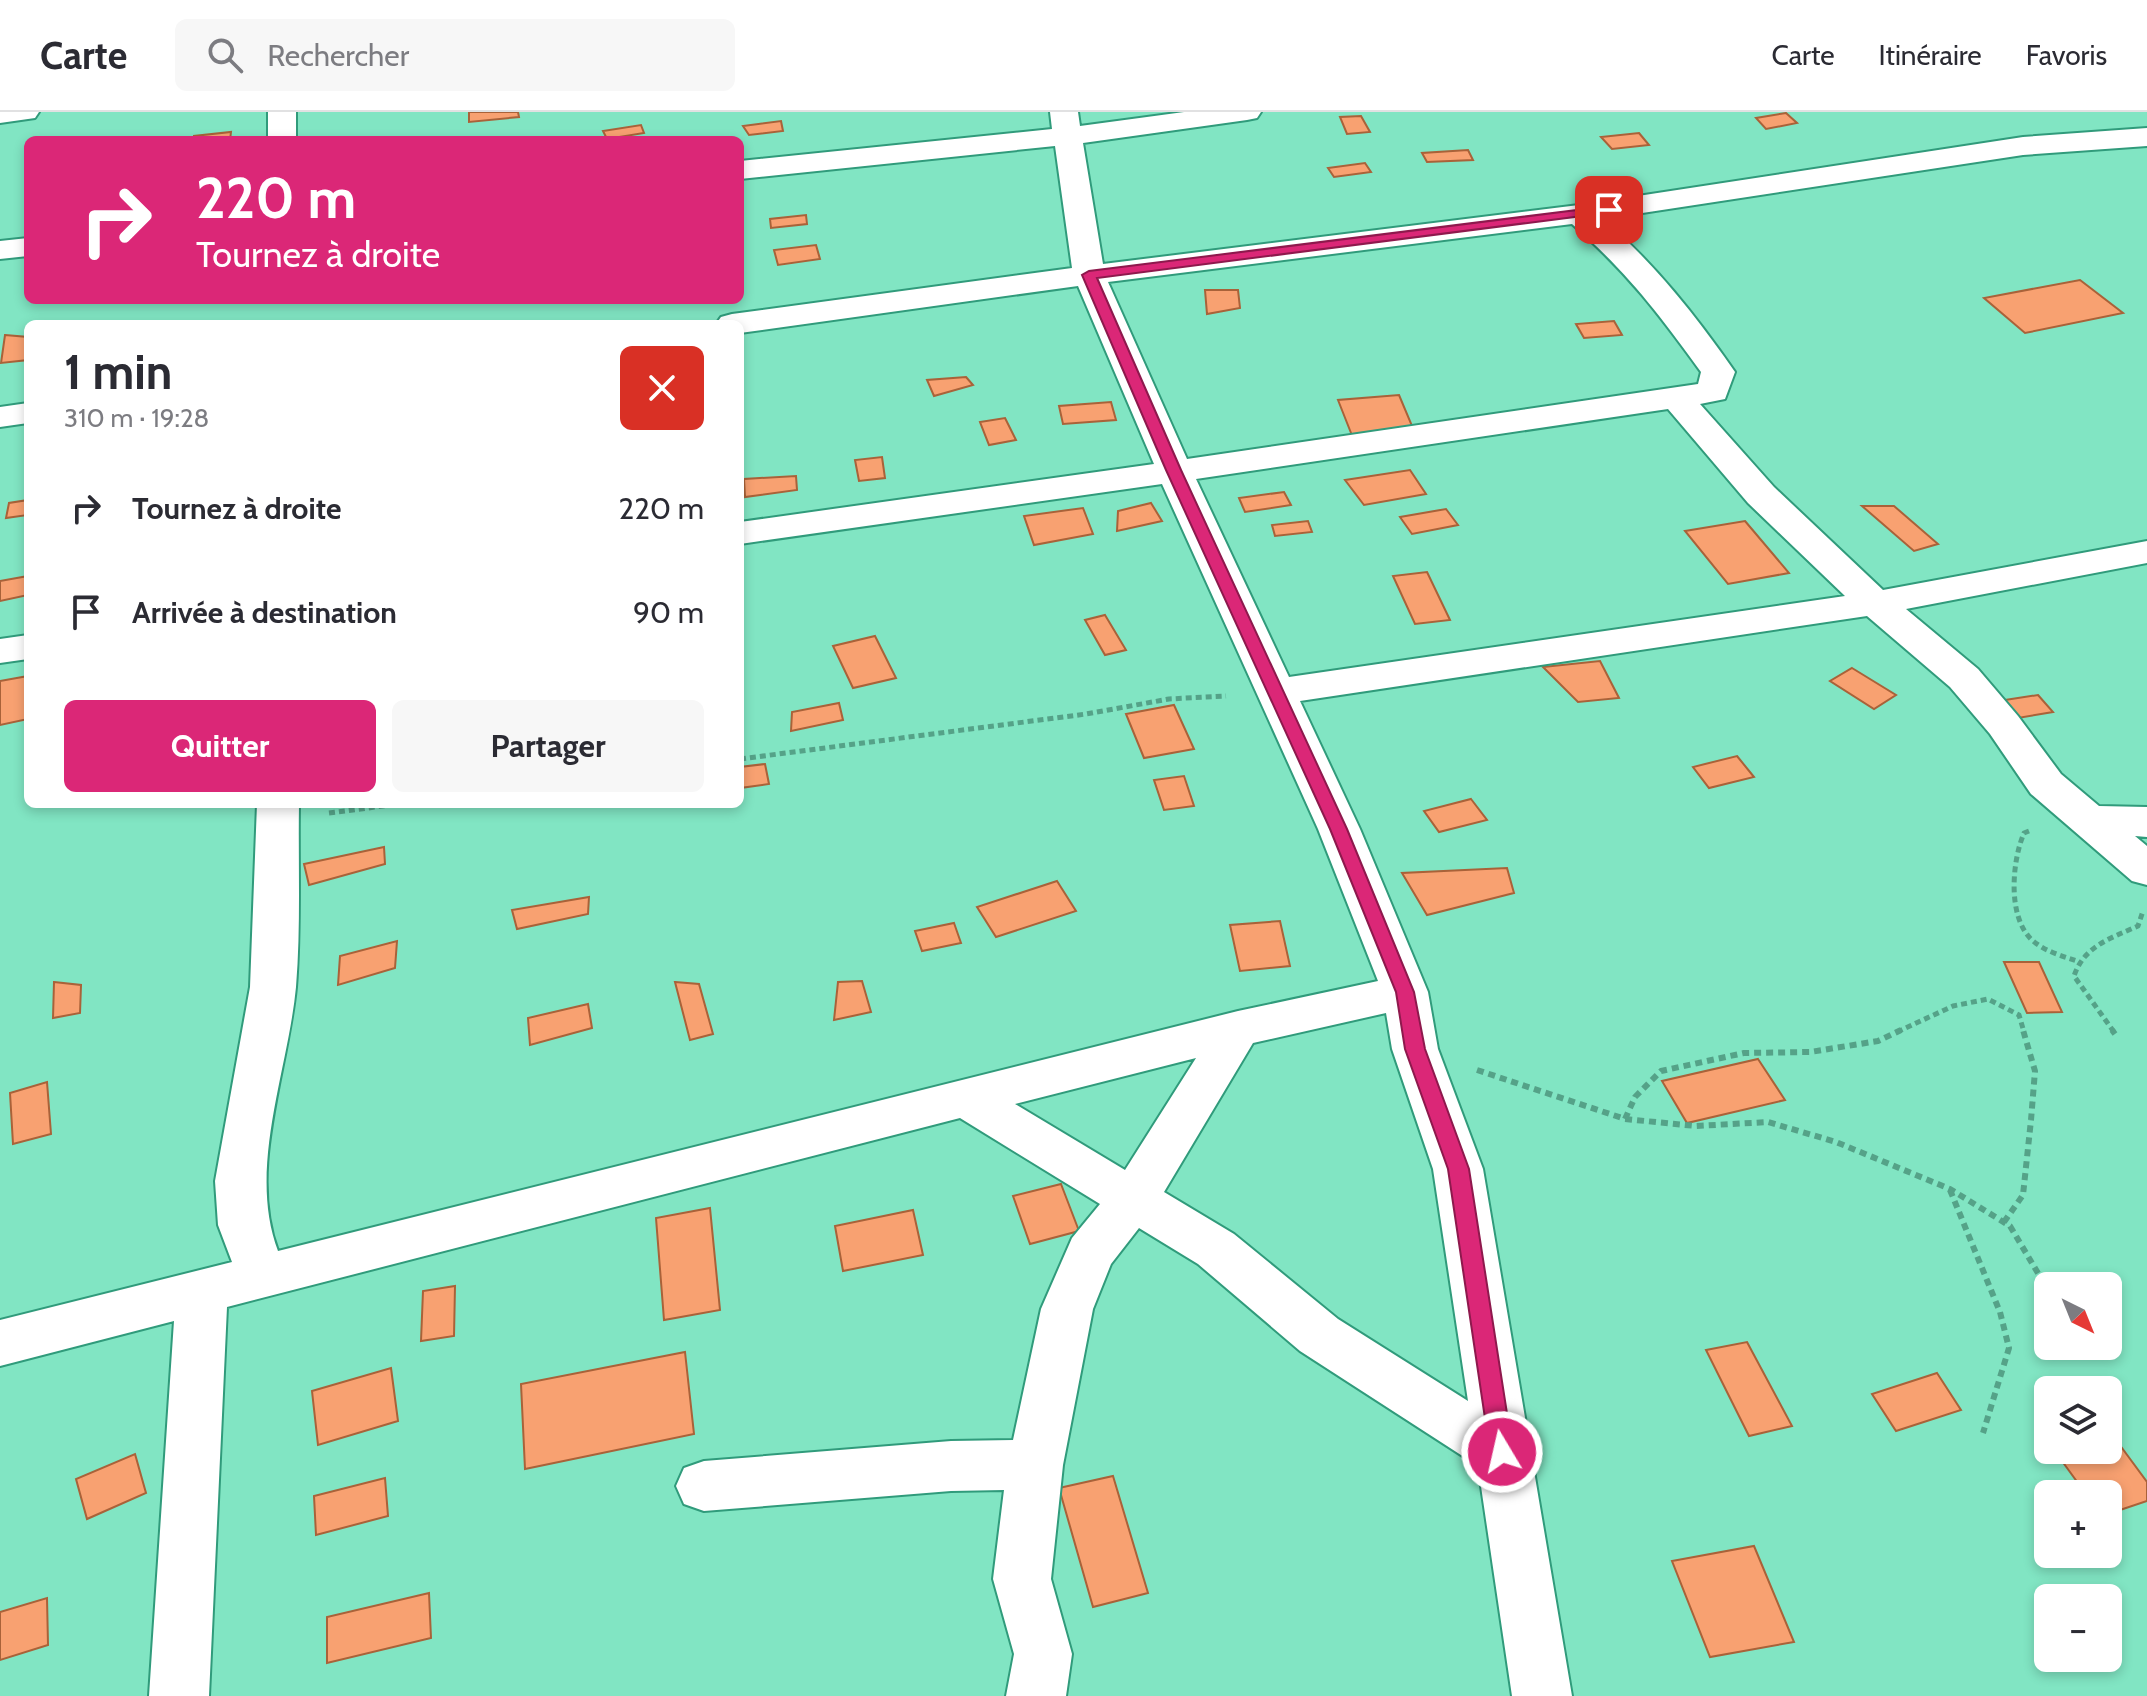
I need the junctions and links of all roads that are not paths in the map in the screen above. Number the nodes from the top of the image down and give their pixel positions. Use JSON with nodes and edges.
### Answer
{"nodes":[{"id":1,"x":25,"y":112,"type":"edge"},
{"id":2,"x":282,"y":112,"type":"edge"},
{"id":3,"x":1247,"y":112,"type":"edge"},
{"id":4,"x":0,"y":115,"type":"edge"},
{"id":5,"x":1066,"y":124,"type":"edge"},
{"id":6,"x":282,"y":136,"type":"edge"},
{"id":7,"x":2147,"y":137,"type":"edge"},
{"id":8,"x":2023,"y":146,"type":"junction"},
{"id":9,"x":2147,"y":163,"type":"edge"},
{"id":10,"x":744,"y":169,"type":"edge"},
{"id":11,"x":1579,"y":214,"type":"junction"},
{"id":12,"x":1455,"y":230,"type":"junction"},
{"id":13,"x":24,"y":247,"type":"edge"},
{"id":14,"x":0,"y":250,"type":"edge"},
{"id":15,"x":1627,"y":256,"type":"junction"},
{"id":16,"x":1089,"y":275,"type":"junction"},
{"id":17,"x":744,"y":322,"type":"edge"},
{"id":18,"x":1676,"y":398,"type":"junction"},
{"id":19,"x":24,"y":414,"type":"edge"},
{"id":20,"x":0,"y":417,"type":"edge"},
{"id":21,"x":1174,"y":470,"type":"junction"},
{"id":22,"x":744,"y":532,"type":"edge"},
{"id":23,"x":2147,"y":552,"type":"edge"},
{"id":24,"x":1875,"y":603,"type":"junction"},
{"id":25,"x":24,"y":648,"type":"edge"},
{"id":26,"x":0,"y":651,"type":"edge"},
{"id":27,"x":1275,"y":692,"type":"junction"},
{"id":28,"x":279,"y":812,"type":"edge"},
{"id":29,"x":2089,"y":820,"type":"junction"},
{"id":30,"x":2147,"y":822,"type":"edge"},
{"id":31,"x":2147,"y":870,"type":"edge"},
{"id":32,"x":1405,"y":992,"type":"junction"},
{"id":33,"x":1238,"y":1029,"type":"junction"},
{"id":34,"x":967,"y":1099,"type":"junction"},
{"id":35,"x":1134,"y":1198,"type":"junction"},
{"id":36,"x":263,"y":1278,"type":"junction"},
{"id":37,"x":202,"y":1293,"type":"junction"},
{"id":38,"x":0,"y":1343,"type":"edge"},
{"id":39,"x":1502,"y":1452,"type":"junction"},
{"id":40,"x":1035,"y":1465,"type":"junction"},
{"id":41,"x":704,"y":1486,"type":"dead end"},
{"id":42,"x":179,"y":1696,"type":"edge"},
{"id":43,"x":1036,"y":1696,"type":"edge"},
{"id":44,"x":1542,"y":1696,"type":"edge"}],
"edges":[{"from":1,"to":4,"type":"street"},
{"from":2,"to":6,"type":"street"},
{"from":3,"to":5,"type":"street"},
{"from":5,"to":10,"type":"street"},
{"from":5,"to":16,"type":"street"},
{"from":7,"to":8,"type":"street"},
{"from":8,"to":9,"type":"street"},
{"from":8,"to":11,"type":"street"},
{"from":11,"to":12,"type":"street"},
{"from":11,"to":15,"type":"street"},
{"from":12,"to":15,"type":"street"},
{"from":12,"to":16,"type":"street"},
{"from":13,"to":14,"type":"street"},
{"from":15,"to":18,"type":"street"},
{"from":16,"to":17,"type":"street"},
{"from":16,"to":21,"type":"street"},
{"from":18,"to":21,"type":"street"},
{"from":18,"to":24,"type":"street"},
{"from":19,"to":20,"type":"street"},
{"from":21,"to":22,"type":"street"},
{"from":21,"to":27,"type":"street"},
{"from":23,"to":24,"type":"street"},
{"from":24,"to":27,"type":"street"},
{"from":24,"to":29,"type":"street"},
{"from":25,"to":26,"type":"street"},
{"from":27,"to":32,"type":"street"},
{"from":28,"to":36,"type":"street"},
{"from":29,"to":30,"type":"street"},
{"from":29,"to":31,"type":"street"},
{"from":32,"to":33,"type":"street"},
{"from":32,"to":39,"type":"street"},
{"from":33,"to":34,"type":"street"},
{"from":33,"to":35,"type":"street"},
{"from":34,"to":35,"type":"street"},
{"from":34,"to":36,"type":"street"},
{"from":35,"to":39,"type":"street"},
{"from":35,"to":40,"type":"street"},
{"from":36,"to":37,"type":"street"},
{"from":37,"to":38,"type":"street"},
{"from":37,"to":42,"type":"street"},
{"from":39,"to":44,"type":"street"},
{"from":40,"to":41,"type":"street"},
{"from":40,"to":43,"type":"street"}]}
